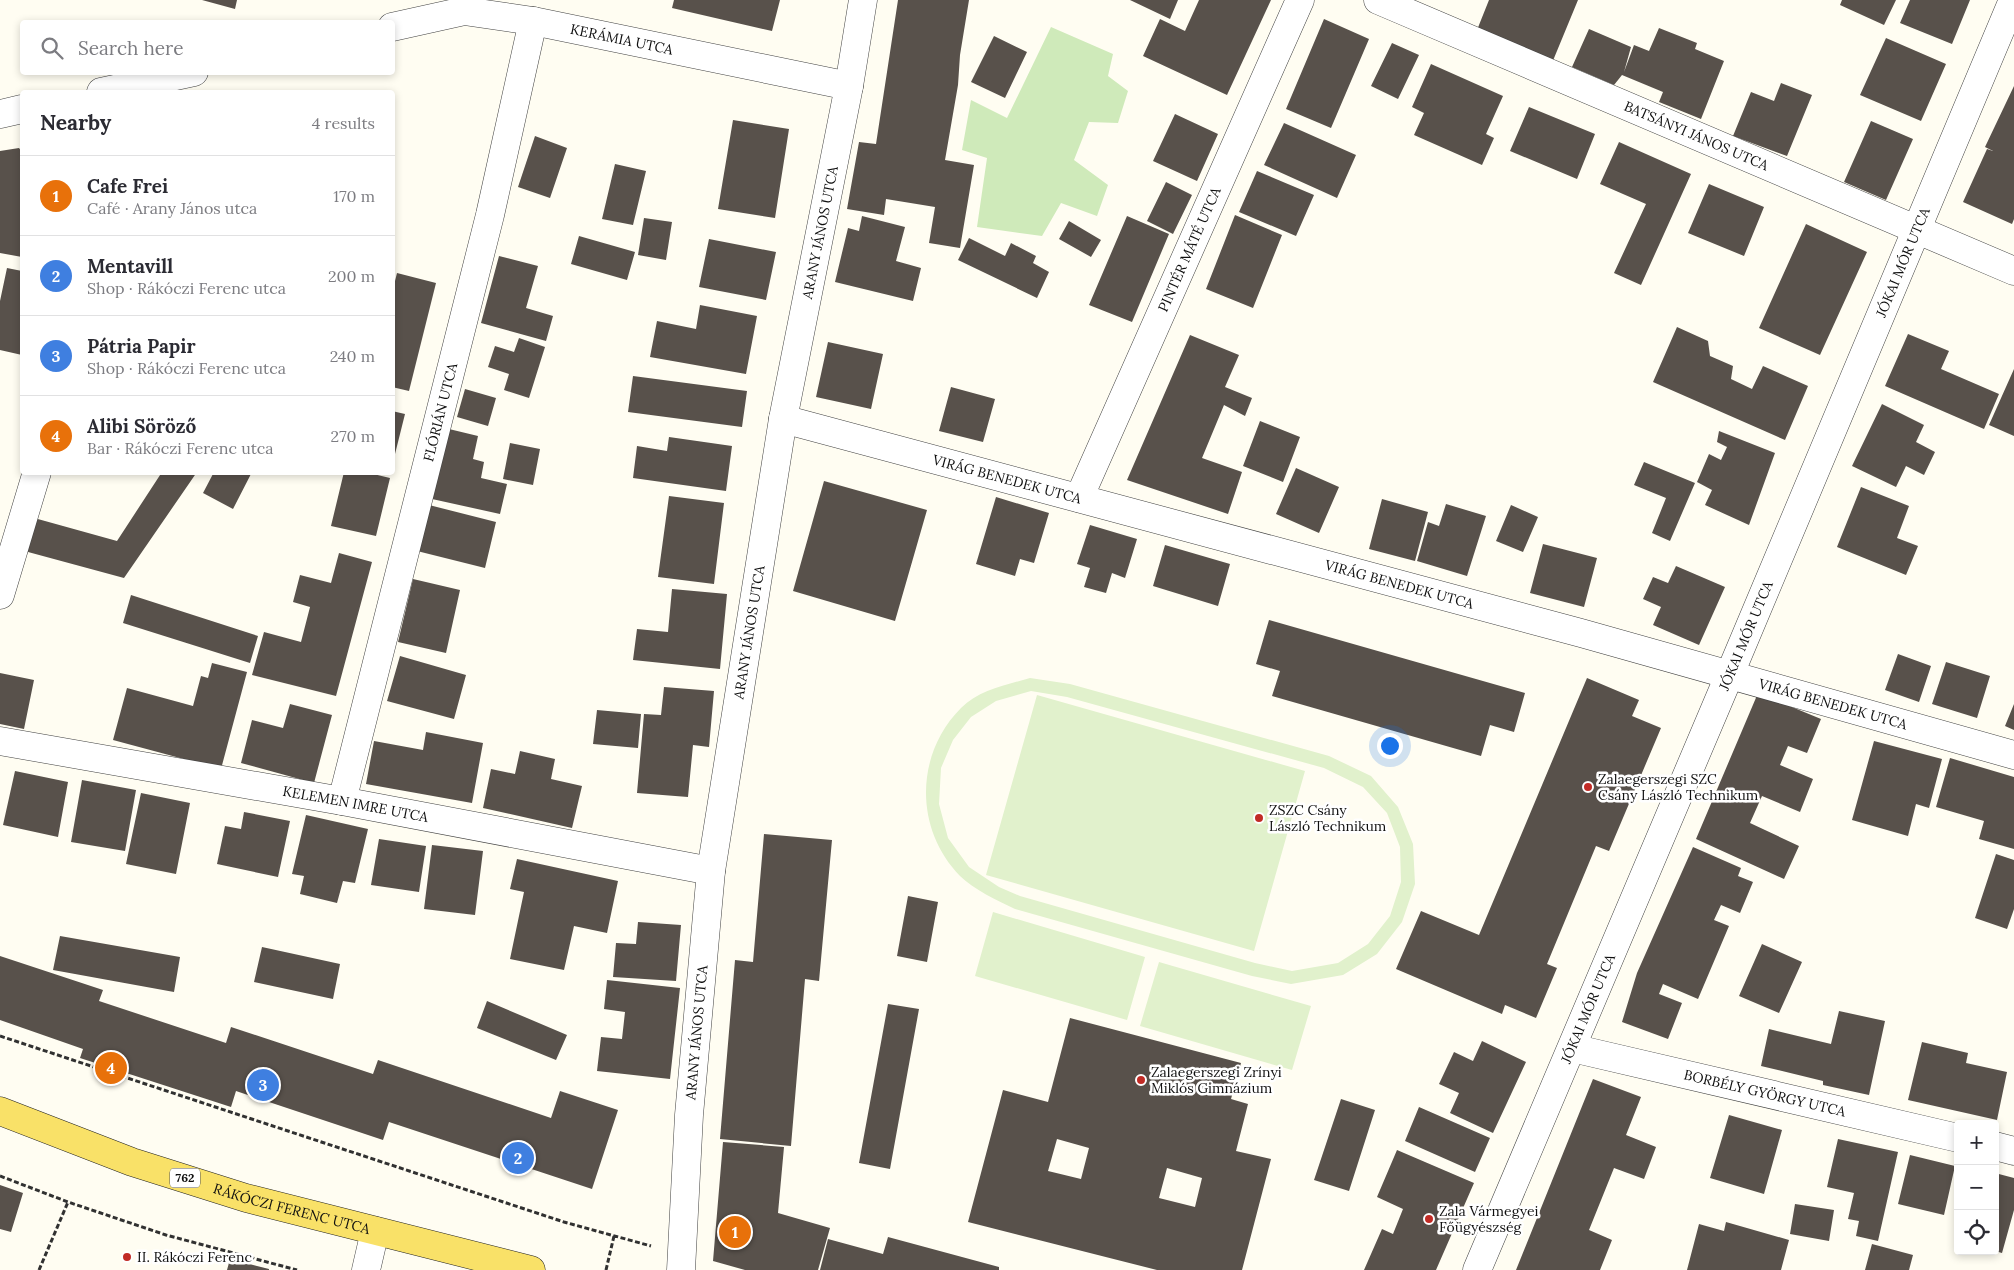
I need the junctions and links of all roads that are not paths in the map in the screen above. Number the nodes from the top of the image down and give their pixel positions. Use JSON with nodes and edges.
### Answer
{"nodes":[{"id":1,"x":863,"y":0,"type":"edge"},
{"id":2,"x":1300,"y":0,"type":"edge"},
{"id":3,"x":1378,"y":0,"type":"edge"},
{"id":4,"x":2013,"y":0,"type":"edge"},
{"id":5,"x":465,"y":6,"type":"edge"},
{"id":6,"x":533,"y":20,"type":"junction"},
{"id":7,"x":395,"y":26,"type":"edge"},
{"id":8,"x":180,"y":75,"type":"edge"},
{"id":9,"x":849,"y":86,"type":"junction"},
{"id":10,"x":110,"y":90,"type":"edge"},
{"id":11,"x":20,"y":109,"type":"edge"},
{"id":12,"x":0,"y":114,"type":"edge"},
{"id":13,"x":1916,"y":230,"type":"junction"},
{"id":14,"x":2014,"y":271,"type":"edge"},
{"id":15,"x":783,"y":419,"type":"junction"},
{"id":16,"x":36,"y":475,"type":"edge"},
{"id":17,"x":1079,"y":498,"type":"junction"},
{"id":18,"x":0,"y":595,"type":"edge"},
{"id":19,"x":1729,"y":676,"type":"junction"},
{"id":20,"x":0,"y":741,"type":"edge"},
{"id":21,"x":2014,"y":755,"type":"edge"},
{"id":22,"x":342,"y":801,"type":"junction"},
{"id":23,"x":711,"y":871,"type":"junction"},
{"id":24,"x":1572,"y":1048,"type":"junction"},
{"id":25,"x":0,"y":1112,"type":"edge"},
{"id":26,"x":1954,"y":1137,"type":"edge"},
{"id":27,"x":1999,"y":1147,"type":"edge"},
{"id":28,"x":2014,"y":1151,"type":"edge"},
{"id":29,"x":375,"y":1231,"type":"junction"},
{"id":30,"x":681,"y":1262,"type":"edge"},
{"id":31,"x":366,"y":1270,"type":"edge"},
{"id":32,"x":531,"y":1270,"type":"edge"},
{"id":33,"x":1477,"y":1270,"type":"edge"}],
"edges":[{"from":1,"to":9,"type":"street","name":"ARANY JÁNOS UTCA"},
{"from":2,"to":17,"type":"street","name":"PINTÉR MÁTÉ UTCA"},
{"from":3,"to":13,"type":"street","name":"BATSÁNYI JÁNOS UTCA"},
{"from":4,"to":13,"type":"street","name":"JÓKAI MÓR UTCA"},
{"from":5,"to":6,"type":"street","name":"KERÁMIA UTCA"},
{"from":5,"to":7,"type":"street","name":"KERÁMIA UTCA"},
{"from":6,"to":9,"type":"street","name":"KERÁMIA UTCA"},
{"from":6,"to":22,"type":"street","name":"FLÓRIÁN UTCA"},
{"from":8,"to":10,"type":"street"},
{"from":9,"to":15,"type":"street","name":"ARANY JÁNOS UTCA"},
{"from":11,"to":12,"type":"street"},
{"from":13,"to":14,"type":"street","name":"BATSÁNYI JÁNOS UTCA"},
{"from":13,"to":19,"type":"street","name":"JÓKAI MÓR UTCA"},
{"from":15,"to":17,"type":"street","name":"VIRÁG BENEDEK UTCA"},
{"from":15,"to":23,"type":"street","name":"ARANY JÁNOS UTCA"},
{"from":16,"to":18,"type":"street"},
{"from":17,"to":19,"type":"street","name":"VIRÁG BENEDEK UTCA"},
{"from":19,"to":21,"type":"street","name":"VIRÁG BENEDEK UTCA"},
{"from":19,"to":24,"type":"street","name":"JÓKAI MÓR UTCA"},
{"from":20,"to":22,"type":"street","name":"KELEMEN IMRE UTCA"},
{"from":22,"to":23,"type":"street","name":"KELEMEN IMRE UTCA"},
{"from":23,"to":30,"type":"street","name":"ARANY JÁNOS UTCA"},
{"from":24,"to":26,"type":"street","name":"BORBÉLY GYÖRGY UTCA"},
{"from":24,"to":33,"type":"street","name":"JÓKAI MÓR UTCA"},
{"from":25,"to":29,"type":"main road","name":"RÁKÓCZI FERENC UTCA","number":"762"},
{"from":27,"to":28,"type":"street"},
{"from":29,"to":31,"type":"street"},
{"from":29,"to":32,"type":"main road","name":"RÁKÓCZI FERENC UTCA","number":"762"}]}
